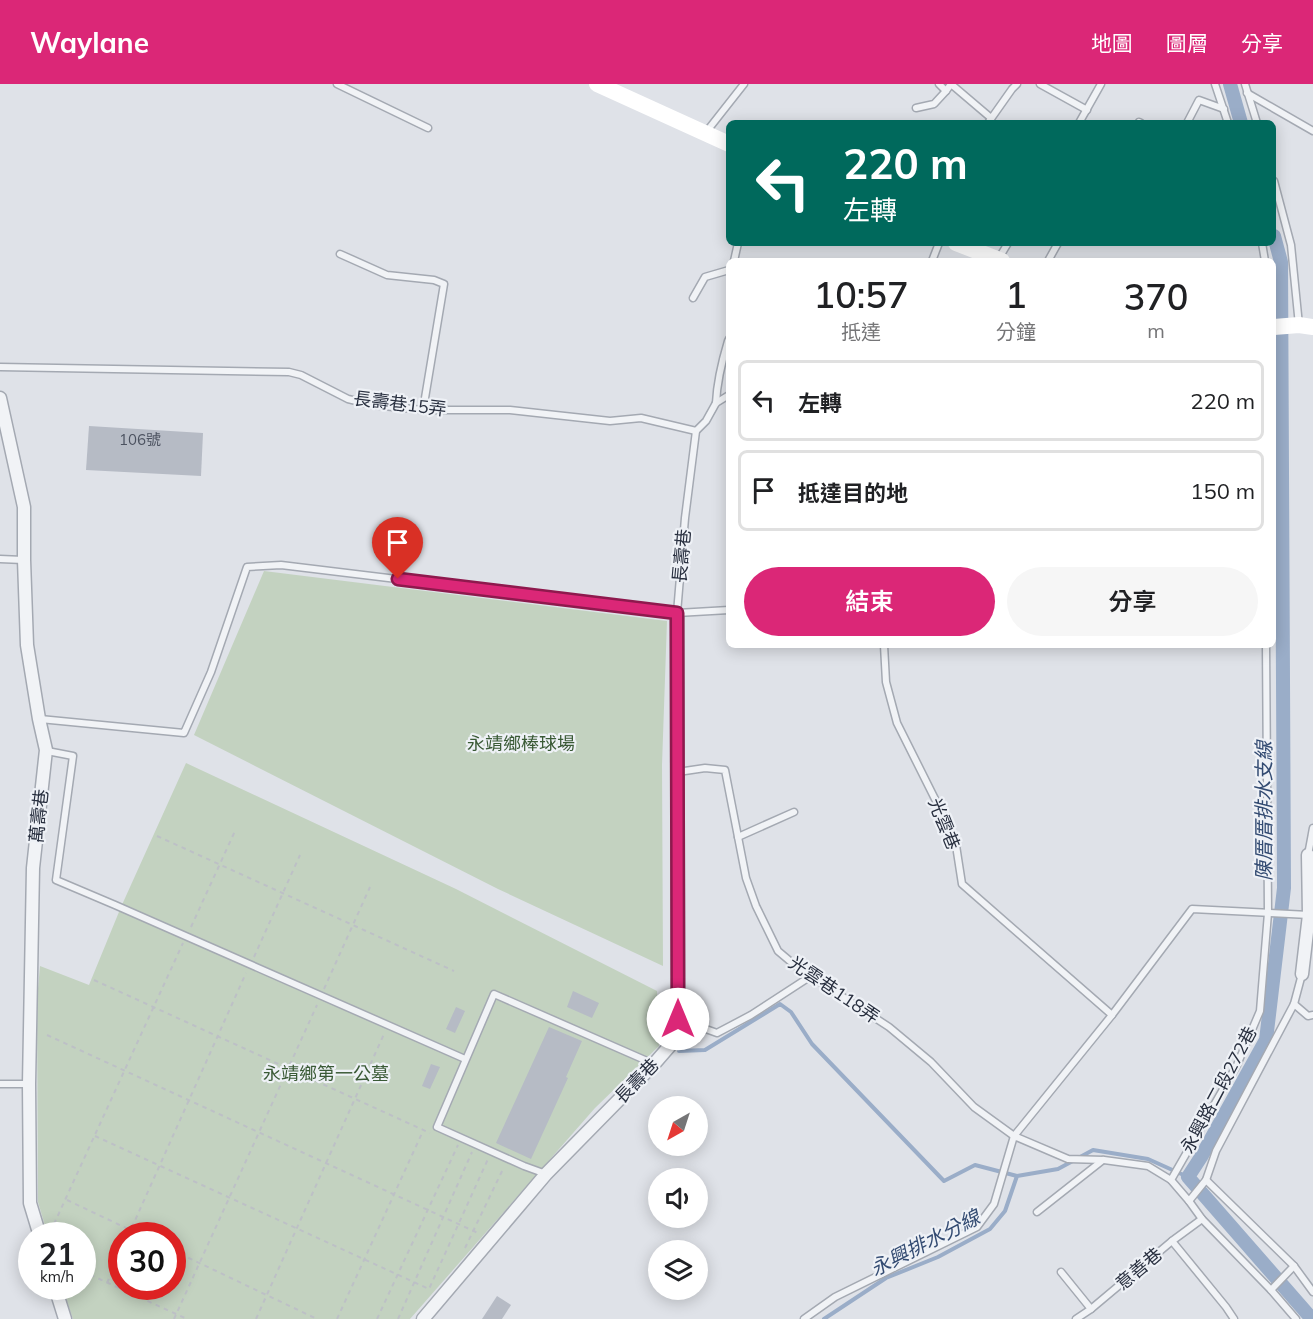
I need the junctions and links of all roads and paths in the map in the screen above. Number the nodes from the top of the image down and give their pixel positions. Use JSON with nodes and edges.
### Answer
{"nodes":[{"id":1,"x":337,"y":84,"type":"edge"},
{"id":2,"x":597,"y":84,"type":"edge"},
{"id":3,"x":744,"y":84,"type":"edge"},
{"id":4,"x":939,"y":84,"type":"edge"},
{"id":5,"x":1017,"y":84,"type":"edge"},
{"id":6,"x":1040,"y":84,"type":"edge"},
{"id":7,"x":1101,"y":84,"type":"edge"},
{"id":8,"x":1215,"y":84,"type":"edge"},
{"id":9,"x":1245,"y":84,"type":"edge"},
{"id":10,"x":946,"y":91,"type":"junction"},
{"id":11,"x":1247,"y":93,"type":"junction"},
{"id":12,"x":916,"y":108,"type":"dead end"},
{"id":13,"x":1224,"y":109,"type":"junction"},
{"id":14,"x":1087,"y":110,"type":"junction"},
{"id":15,"x":988,"y":120,"type":"edge"},
{"id":16,"x":990,"y":120,"type":"edge"},
{"id":17,"x":1081,"y":120,"type":"edge"},
{"id":18,"x":1189,"y":120,"type":"edge"},
{"id":19,"x":1227,"y":120,"type":"edge"},
{"id":20,"x":1256,"y":120,"type":"edge"},
{"id":21,"x":428,"y":128,"type":"dead end"},
{"id":22,"x":1313,"y":131,"type":"edge"},
{"id":23,"x":706,"y":133,"type":"junction"},
{"id":24,"x":726,"y":143,"type":"edge"},
{"id":25,"x":1276,"y":188,"type":"edge"},
{"id":26,"x":964,"y":246,"type":"edge"},
{"id":27,"x":340,"y":254,"type":"dead end"},
{"id":28,"x":995,"y":258,"type":"edge"},
{"id":29,"x":726,"y":271,"type":"edge"},
{"id":30,"x":693,"y":298,"type":"dead end"},
{"id":31,"x":1306,"y":326,"type":"edge"},
{"id":32,"x":1276,"y":327,"type":"edge"},
{"id":33,"x":726,"y":350,"type":"edge"},
{"id":34,"x":0,"y":367,"type":"edge"},
{"id":35,"x":726,"y":397,"type":"edge"},
{"id":36,"x":0,"y":398,"type":"edge"},
{"id":37,"x":716,"y":403,"type":"junction"},
{"id":38,"x":423,"y":410,"type":"junction"},
{"id":39,"x":696,"y":431,"type":"junction"},
{"id":40,"x":0,"y":559,"type":"edge"},
{"id":41,"x":24,"y":560,"type":"junction"},
{"id":42,"x":726,"y":610,"type":"edge"},
{"id":43,"x":677,"y":613,"type":"junction"},
{"id":44,"x":884,"y":648,"type":"edge"},
{"id":45,"x":1266,"y":648,"type":"edge"},
{"id":46,"x":39,"y":719,"type":"junction"},
{"id":47,"x":46,"y":750,"type":"junction"},
{"id":48,"x":677,"y":772,"type":"junction"},
{"id":49,"x":794,"y":812,"type":"dead end"},
{"id":50,"x":1313,"y":828,"type":"edge"},
{"id":51,"x":235,"y":831,"type":"dead end"},
{"id":52,"x":157,"y":836,"type":"dead end"},
{"id":53,"x":738,"y":837,"type":"junction"},
{"id":54,"x":300,"y":855,"type":"dead end"},
{"id":55,"x":1308,"y":855,"type":"joint"},
{"id":56,"x":219,"y":865,"type":"junction"},
{"id":57,"x":370,"y":887,"type":"dead end"},
{"id":58,"x":1271,"y":913,"type":"junction"},
{"id":59,"x":1308,"y":915,"type":"junction"},
{"id":60,"x":353,"y":925,"type":"junction"},
{"id":61,"x":187,"y":936,"type":"junction"},
{"id":62,"x":250,"y":964,"type":"junction"},
{"id":63,"x":454,"y":971,"type":"dead end"},
{"id":64,"x":1302,"y":974,"type":"joint"},
{"id":65,"x":811,"y":976,"type":"junction"},
{"id":66,"x":94,"y":980,"type":"dead end"},
{"id":67,"x":321,"y":996,"type":"junction"},
{"id":68,"x":1294,"y":1004,"type":"junction"},
{"id":69,"x":1112,"y":1015,"type":"junction"},
{"id":70,"x":1313,"y":1015,"type":"edge"},
{"id":71,"x":678,"y":1019,"type":"junction"},
{"id":72,"x":388,"y":1025,"type":"junction"},
{"id":73,"x":47,"y":1035,"type":"dead end"},
{"id":74,"x":218,"y":1036,"type":"junction"},
{"id":75,"x":465,"y":1059,"type":"junction"},
{"id":76,"x":654,"y":1064,"type":"junction"},
{"id":77,"x":288,"y":1068,"type":"junction"},
{"id":78,"x":125,"y":1071,"type":"junction"},
{"id":79,"x":0,"y":1084,"type":"edge"},
{"id":80,"x":29,"y":1084,"type":"junction"},
{"id":81,"x":189,"y":1101,"type":"junction"},
{"id":82,"x":437,"y":1127,"type":"junction"},
{"id":83,"x":424,"y":1130,"type":"junction"},
{"id":84,"x":259,"y":1133,"type":"junction"},
{"id":85,"x":95,"y":1136,"type":"junction"},
{"id":86,"x":1014,"y":1136,"type":"junction"},
{"id":87,"x":461,"y":1138,"type":"junction"},
{"id":88,"x":476,"y":1144,"type":"junction"},
{"id":89,"x":492,"y":1152,"type":"junction"},
{"id":90,"x":508,"y":1159,"type":"junction"},
{"id":91,"x":1104,"y":1160,"type":"junction"},
{"id":92,"x":326,"y":1163,"type":"junction"},
{"id":93,"x":159,"y":1166,"type":"junction"},
{"id":94,"x":546,"y":1174,"type":"junction"},
{"id":95,"x":1171,"y":1180,"type":"junction"},
{"id":96,"x":1206,"y":1180,"type":"junction"},
{"id":97,"x":229,"y":1198,"type":"junction"},
{"id":98,"x":66,"y":1199,"type":"junction"},
{"id":99,"x":1189,"y":1201,"type":"junction"},
{"id":100,"x":428,"y":1210,"type":"junction"},
{"id":101,"x":1037,"y":1212,"type":"dead end"},
{"id":102,"x":443,"y":1217,"type":"junction"},
{"id":103,"x":1202,"y":1219,"type":"junction"},
{"id":104,"x":36,"y":1222,"type":"edge"},
{"id":105,"x":55,"y":1222,"type":"edge"},
{"id":106,"x":113,"y":1222,"type":"edge"},
{"id":107,"x":134,"y":1222,"type":"edge"},
{"id":108,"x":458,"y":1224,"type":"junction"},
{"id":109,"x":296,"y":1229,"type":"junction"},
{"id":110,"x":474,"y":1231,"type":"junction"},
{"id":111,"x":478,"y":1233,"type":"dead end"},
{"id":112,"x":1172,"y":1241,"type":"junction"},
{"id":113,"x":465,"y":1248,"type":"dead end"},
{"id":114,"x":186,"y":1256,"type":"edge"},
{"id":115,"x":364,"y":1260,"type":"junction"},
{"id":116,"x":200,"y":1263,"type":"junction"},
{"id":117,"x":1294,"y":1266,"type":"junction"},
{"id":118,"x":1061,"y":1272,"type":"dead end"},
{"id":119,"x":397,"y":1275,"type":"junction"},
{"id":120,"x":96,"y":1277,"type":"edge"},
{"id":121,"x":107,"y":1282,"type":"joint"},
{"id":122,"x":414,"y":1282,"type":"junction"},
{"id":123,"x":1271,"y":1290,"type":"junction"},
{"id":124,"x":1313,"y":1292,"type":"edge"},
{"id":125,"x":267,"y":1295,"type":"junction"},
{"id":126,"x":59,"y":1300,"type":"edge"},
{"id":127,"x":1091,"y":1309,"type":"junction"},
{"id":128,"x":176,"y":1314,"type":"junction"},
{"id":129,"x":65,"y":1319,"type":"edge"},
{"id":130,"x":174,"y":1319,"type":"edge"},
{"id":131,"x":187,"y":1319,"type":"edge"},
{"id":132,"x":256,"y":1319,"type":"edge"},
{"id":133,"x":317,"y":1319,"type":"edge"},
{"id":134,"x":337,"y":1319,"type":"edge"},
{"id":135,"x":377,"y":1319,"type":"edge"},
{"id":136,"x":398,"y":1319,"type":"edge"},
{"id":137,"x":423,"y":1319,"type":"edge"},
{"id":138,"x":804,"y":1319,"type":"edge"},
{"id":139,"x":1076,"y":1319,"type":"edge"},
{"id":140,"x":1234,"y":1319,"type":"edge"},
{"id":141,"x":1296,"y":1319,"type":"edge"}],
"edges":[{"from":1,"to":21,"type":"lane"},
{"from":2,"to":23,"type":"street"},
{"from":3,"to":23,"type":"lane"},
{"from":4,"to":10,"type":"lane"},
{"from":5,"to":16,"type":"lane"},
{"from":6,"to":14,"type":"lane"},
{"from":7,"to":14,"type":"lane"},
{"from":8,"to":13,"type":"lane"},
{"from":9,"to":11,"type":"lane"},
{"from":10,"to":12,"type":"lane"},
{"from":10,"to":15,"type":"lane"},
{"from":11,"to":20,"type":"lane"},
{"from":11,"to":22,"type":"lane"},
{"from":13,"to":18,"type":"lane"},
{"from":13,"to":19,"type":"lane"},
{"from":14,"to":17,"type":"lane"},
{"from":23,"to":24,"type":"street"},
{"from":25,"to":31,"type":"lane"},
{"from":26,"to":28,"type":"street"},
{"from":27,"to":38,"type":"lane"},
{"from":29,"to":30,"type":"lane"},
{"from":31,"to":32,"type":"street"},
{"from":33,"to":37,"type":"lane"},
{"from":34,"to":38,"type":"lane","name":"長壽巷15弄"},
{"from":35,"to":37,"type":"lane","name":"長壽巷"},
{"from":36,"to":41,"type":"street","name":"萬壽巷"},
{"from":37,"to":39,"type":"lane","name":"長壽巷"},
{"from":38,"to":39,"type":"lane","name":"長壽巷15弄"},
{"from":39,"to":43,"type":"lane","name":"長壽巷"},
{"from":40,"to":41,"type":"lane"},
{"from":41,"to":46,"type":"street","name":"萬壽巷"},
{"from":42,"to":43,"type":"lane"},
{"from":43,"to":46,"type":"lane"},
{"from":43,"to":48,"type":"street","name":"長壽巷"},
{"from":44,"to":69,"type":"lane","name":"光雲巷"},
{"from":45,"to":58,"type":"lane","name":"永興路二段272巷"},
{"from":46,"to":47,"type":"street","name":"萬壽巷"},
{"from":47,"to":61,"type":"lane"},
{"from":47,"to":80,"type":"street","name":"萬壽巷"},
{"from":48,"to":53,"type":"lane","name":"光雲巷118弄"},
{"from":48,"to":71,"type":"street","name":"長壽巷"},
{"from":49,"to":53,"type":"lane"},
{"from":50,"to":55,"type":"lane"},
{"from":51,"to":56,"type":"path"},
{"from":52,"to":56,"type":"path"},
{"from":53,"to":65,"type":"lane","name":"光雲巷118弄"},
{"from":54,"to":62,"type":"path"},
{"from":55,"to":59,"type":"street"},
{"from":56,"to":60,"type":"path"},
{"from":56,"to":61,"type":"path"},
{"from":57,"to":60,"type":"path"},
{"from":58,"to":59,"type":"lane"},
{"from":58,"to":69,"type":"lane"},
{"from":58,"to":95,"type":"lane","name":"永興路二段272巷"},
{"from":59,"to":64,"type":"street"},
{"from":60,"to":63,"type":"path"},
{"from":60,"to":67,"type":"path"},
{"from":61,"to":62,"type":"lane"},
{"from":61,"to":78,"type":"path"},
{"from":62,"to":67,"type":"lane"},
{"from":62,"to":74,"type":"path"},
{"from":64,"to":68,"type":"lane"},
{"from":65,"to":71,"type":"lane"},
{"from":65,"to":86,"type":"lane","name":"光雲巷118弄"},
{"from":66,"to":74,"type":"path"},
{"from":67,"to":72,"type":"lane"},
{"from":67,"to":77,"type":"path"},
{"from":68,"to":70,"type":"lane"},
{"from":68,"to":96,"type":"lane"},
{"from":69,"to":86,"type":"lane"},
{"from":71,"to":76,"type":"street","name":"長壽巷"},
{"from":72,"to":75,"type":"lane"},
{"from":72,"to":92,"type":"path"},
{"from":73,"to":78,"type":"path"},
{"from":74,"to":77,"type":"path"},
{"from":74,"to":81,"type":"path"},
{"from":75,"to":76,"type":"lane"},
{"from":75,"to":82,"type":"lane"},
{"from":76,"to":94,"type":"street","name":"長壽巷"},
{"from":77,"to":83,"type":"path"},
{"from":77,"to":84,"type":"path"},
{"from":78,"to":81,"type":"path"},
{"from":78,"to":85,"type":"path"},
{"from":79,"to":80,"type":"lane"},
{"from":80,"to":104,"type":"street","name":"萬壽巷"},
{"from":81,"to":84,"type":"path"},
{"from":81,"to":93,"type":"path"},
{"from":82,"to":83,"type":"path"},
{"from":82,"to":87,"type":"lane"},
{"from":83,"to":115,"type":"path"},
{"from":84,"to":92,"type":"path"},
{"from":84,"to":97,"type":"path"},
{"from":85,"to":93,"type":"path"},
{"from":85,"to":98,"type":"path"},
{"from":86,"to":91,"type":"lane"},
{"from":86,"to":138,"type":"lane"},
{"from":87,"to":88,"type":"lane"},
{"from":87,"to":100,"type":"path"},
{"from":88,"to":89,"type":"lane"},
{"from":88,"to":102,"type":"path"},
{"from":89,"to":90,"type":"lane"},
{"from":89,"to":108,"type":"path"},
{"from":90,"to":94,"type":"lane"},
{"from":90,"to":110,"type":"path"},
{"from":91,"to":95,"type":"lane"},
{"from":91,"to":101,"type":"lane"},
{"from":92,"to":100,"type":"path"},
{"from":92,"to":109,"type":"path"},
{"from":93,"to":97,"type":"path"},
{"from":93,"to":107,"type":"path"},
{"from":94,"to":137,"type":"street","name":"長壽巷"},
{"from":95,"to":99,"type":"lane"},
{"from":96,"to":99,"type":"lane"},
{"from":96,"to":117,"type":"lane"},
{"from":97,"to":109,"type":"path"},
{"from":97,"to":116,"type":"path"},
{"from":98,"to":105,"type":"path"},
{"from":98,"to":106,"type":"path"},
{"from":99,"to":103,"type":"lane"},
{"from":100,"to":102,"type":"path"},
{"from":100,"to":119,"type":"path"},
{"from":102,"to":108,"type":"path"},
{"from":102,"to":122,"type":"path"},
{"from":103,"to":112,"type":"lane","name":"意善巷"},
{"from":103,"to":123,"type":"lane"},
{"from":108,"to":110,"type":"path"},
{"from":108,"to":122,"type":"path"},
{"from":109,"to":115,"type":"path"},
{"from":109,"to":125,"type":"path"},
{"from":110,"to":111,"type":"path"},
{"from":110,"to":113,"type":"path"},
{"from":112,"to":127,"type":"lane","name":"意善巷"},
{"from":112,"to":140,"type":"lane"},
{"from":114,"to":116,"type":"path"},
{"from":115,"to":119,"type":"path"},
{"from":115,"to":134,"type":"path"},
{"from":116,"to":125,"type":"path"},
{"from":116,"to":128,"type":"path"},
{"from":117,"to":123,"type":"lane"},
{"from":117,"to":124,"type":"lane"},
{"from":118,"to":127,"type":"lane"},
{"from":119,"to":122,"type":"path"},
{"from":119,"to":135,"type":"path"},
{"from":120,"to":121,"type":"path"},
{"from":121,"to":128,"type":"path"},
{"from":122,"to":136,"type":"path"},
{"from":123,"to":141,"type":"lane"},
{"from":125,"to":132,"type":"path"},
{"from":125,"to":133,"type":"path"},
{"from":126,"to":129,"type":"street"},
{"from":127,"to":139,"type":"lane","name":"意善巷"},
{"from":128,"to":130,"type":"path"},
{"from":128,"to":131,"type":"path"}]}
